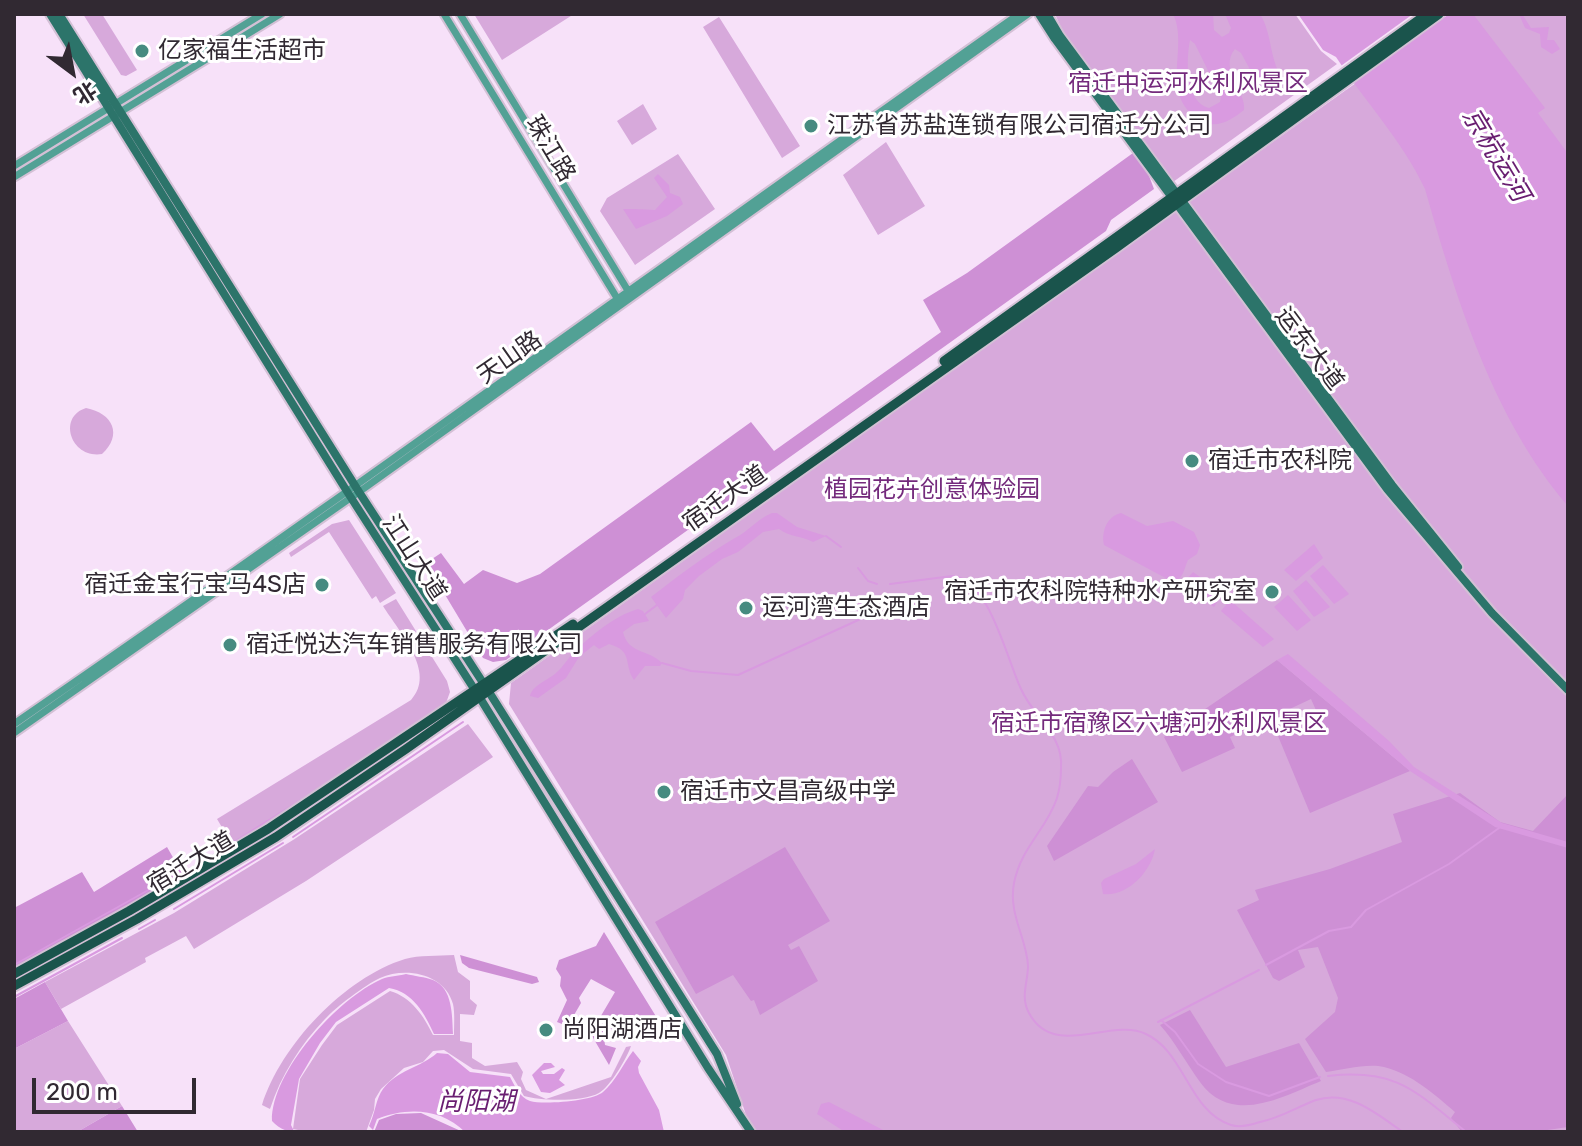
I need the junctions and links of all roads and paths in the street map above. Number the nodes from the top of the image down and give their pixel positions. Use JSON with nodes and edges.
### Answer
{"nodes":[{"id":1,"x":50,"y":14,"type":"edge"},
{"id":2,"x":59,"y":14,"type":"edge"},
{"id":3,"x":262,"y":14,"type":"edge"},
{"id":4,"x":280,"y":14,"type":"edge"},
{"id":5,"x":444,"y":14,"type":"edge"},
{"id":6,"x":460,"y":14,"type":"edge"},
{"id":7,"x":1019,"y":14,"type":"edge"},
{"id":8,"x":1028,"y":14,"type":"edge"},
{"id":9,"x":1039,"y":14,"type":"edge"},
{"id":10,"x":1047,"y":14,"type":"edge"},
{"id":11,"x":1427,"y":14,"type":"edge"},
{"id":12,"x":1439,"y":14,"type":"edge"},
{"id":13,"x":115,"y":110,"type":"junction"},
{"id":14,"x":14,"y":166,"type":"edge"},
{"id":15,"x":14,"y":177,"type":"edge"},
{"id":16,"x":1176,"y":198,"type":"junction"},
{"id":17,"x":630,"y":294,"type":"junction"},
{"id":18,"x":619,"y":301,"type":"junction"},
{"id":19,"x":353,"y":493,"type":"junction"},
{"id":20,"x":1568,"y":687,"type":"edge"},
{"id":21,"x":482,"y":692,"type":"junction"},
{"id":22,"x":14,"y":724,"type":"edge"},
{"id":23,"x":14,"y":733,"type":"edge"},
{"id":24,"x":14,"y":974,"type":"edge"},
{"id":25,"x":14,"y":986,"type":"edge"},
{"id":26,"x":745,"y":1123,"type":"junction"},
{"id":27,"x":751,"y":1132,"type":"edge"}],
"edges":[{"from":1,"to":13,"type":"main road","name":"江山大道"},
{"from":2,"to":13,"type":"main road","name":"江山大道"},
{"from":3,"to":13,"type":"street"},
{"from":4,"to":13,"type":"street"},
{"from":5,"to":18,"type":"street","name":"珠江路"},
{"from":6,"to":17,"type":"street","name":"珠江路"},
{"from":7,"to":17,"type":"street","name":"天山路"},
{"from":8,"to":17,"type":"street","name":"天山路"},
{"from":9,"to":16,"type":"main road","name":"运东大道"},
{"from":10,"to":16,"type":"main road","name":"运东大道"},
{"from":11,"to":16,"type":"main road","name":"宿迁大道"},
{"from":12,"to":16,"type":"main road","name":"宿迁大道"},
{"from":13,"to":14,"type":"street"},
{"from":13,"to":15,"type":"street"},
{"from":13,"to":19,"type":"main road","name":"江山大道"},
{"from":16,"to":20,"type":"main road","name":"运东大道"},
{"from":16,"to":21,"type":"main road","name":"宿迁大道"},
{"from":17,"to":18,"type":"street","name":"天山路"},
{"from":18,"to":19,"type":"street","name":"天山路"},
{"from":19,"to":21,"type":"main road","name":"江山大道"},
{"from":19,"to":22,"type":"street","name":"天山路"},
{"from":19,"to":23,"type":"street","name":"天山路"},
{"from":21,"to":24,"type":"main road","name":"宿迁大道"},
{"from":21,"to":25,"type":"main road","name":"宿迁大道"},
{"from":21,"to":26,"type":"main road","name":"江山大道"},
{"from":21,"to":26,"type":"main road","name":"江山大道"},
{"from":26,"to":27,"type":"main road","name":"江山大道"}]}
